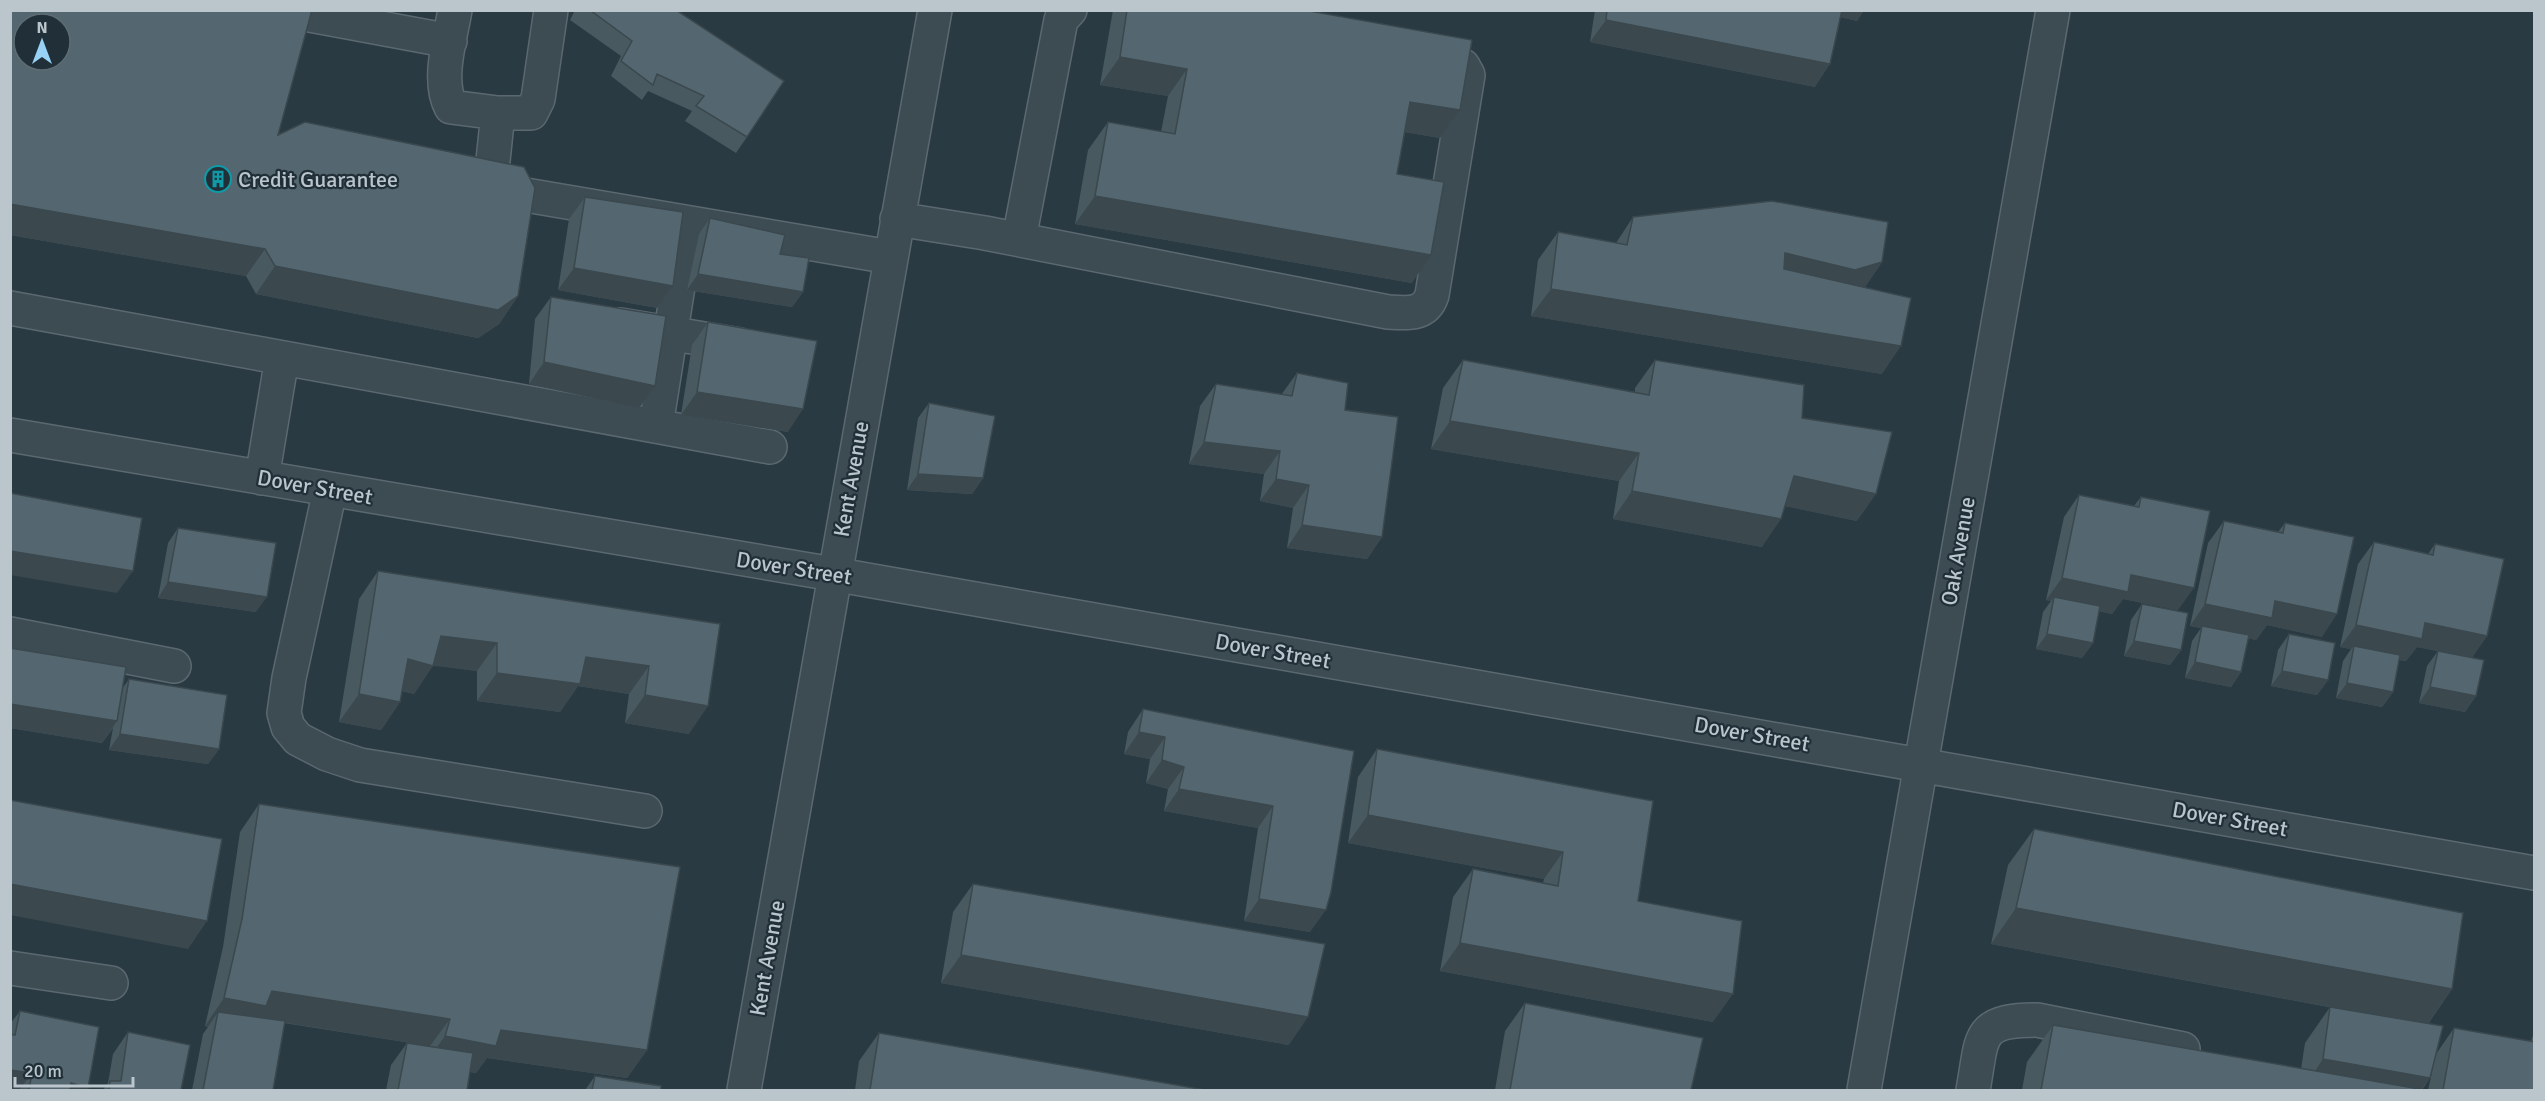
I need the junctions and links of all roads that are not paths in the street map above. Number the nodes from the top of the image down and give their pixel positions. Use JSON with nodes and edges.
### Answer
{"nodes":[{"id":1,"x":283,"y":10,"type":"edge"},
{"id":2,"x":551,"y":10,"type":"edge"},
{"id":3,"x":935,"y":10,"type":"edge"},
{"id":4,"x":1070,"y":10,"type":"edge"},
{"id":5,"x":2053,"y":10,"type":"edge"},
{"id":6,"x":453,"y":26,"type":"edge"},
{"id":7,"x":1393,"y":54,"type":"edge"},
{"id":8,"x":498,"y":113,"type":"junction"},
{"id":9,"x":457,"y":183,"type":"edge"},
{"id":10,"x":490,"y":189,"type":"junction"},
{"id":11,"x":897,"y":219,"type":"junction"},
{"id":12,"x":688,"y":223,"type":"junction"},
{"id":13,"x":1019,"y":239,"type":"junction"},
{"id":14,"x":890,"y":257,"type":"junction"},
{"id":15,"x":10,"y":308,"type":"edge"},
{"id":16,"x":594,"y":320,"type":"edge"},
{"id":17,"x":671,"y":335,"type":"junction"},
{"id":18,"x":769,"y":349,"type":"edge"},
{"id":19,"x":282,"y":358,"type":"junction"},
{"id":20,"x":656,"y":426,"type":"junction"},
{"id":21,"x":10,"y":435,"type":"edge"},
{"id":22,"x":770,"y":447,"type":"dead end"},
{"id":23,"x":262,"y":478,"type":"junction"},
{"id":24,"x":330,"y":490,"type":"junction"},
{"id":25,"x":833,"y":574,"type":"junction"},
{"id":26,"x":10,"y":634,"type":"edge"},
{"id":27,"x":174,"y":666,"type":"dead end"},
{"id":28,"x":1921,"y":764,"type":"junction"},
{"id":29,"x":645,"y":811,"type":"dead end"},
{"id":30,"x":2535,"y":873,"type":"edge"},
{"id":31,"x":10,"y":968,"type":"edge"},
{"id":32,"x":111,"y":983,"type":"dead end"},
{"id":33,"x":2208,"y":1055,"type":"edge"},
{"id":34,"x":744,"y":1090,"type":"edge"},
{"id":35,"x":1864,"y":1090,"type":"edge"},
{"id":36,"x":1973,"y":1090,"type":"edge"}],
"edges":[{"from":1,"to":6,"type":"street"},
{"from":2,"to":8,"type":"street"},
{"from":3,"to":11,"type":"street","name":"Kent Avenue"},
{"from":4,"to":13,"type":"street"},
{"from":5,"to":28,"type":"street","name":"Oak Avenue"},
{"from":6,"to":8,"type":"street"},
{"from":7,"to":13,"type":"street"},
{"from":8,"to":10,"type":"street"},
{"from":9,"to":10,"type":"street"},
{"from":10,"to":12,"type":"street"},
{"from":11,"to":13,"type":"street"},
{"from":11,"to":14,"type":"street","name":"Kent Avenue"},
{"from":12,"to":14,"type":"street"},
{"from":12,"to":17,"type":"street"},
{"from":14,"to":25,"type":"street","name":"Kent Avenue"},
{"from":15,"to":19,"type":"street"},
{"from":16,"to":17,"type":"street"},
{"from":17,"to":18,"type":"street"},
{"from":17,"to":20,"type":"street"},
{"from":19,"to":20,"type":"street"},
{"from":19,"to":23,"type":"street"},
{"from":20,"to":22,"type":"street"},
{"from":21,"to":23,"type":"street","name":"Dover Street"},
{"from":23,"to":24,"type":"street","name":"Dover Street"},
{"from":24,"to":25,"type":"street","name":"Dover Street"},
{"from":24,"to":29,"type":"street"},
{"from":25,"to":28,"type":"street","name":"Dover Street"},
{"from":25,"to":34,"type":"street","name":"Kent Avenue"},
{"from":26,"to":27,"type":"street"},
{"from":28,"to":30,"type":"street","name":"Dover Street"},
{"from":28,"to":35,"type":"street","name":"Oak Avenue"},
{"from":31,"to":32,"type":"street"},
{"from":33,"to":36,"type":"street"}]}
